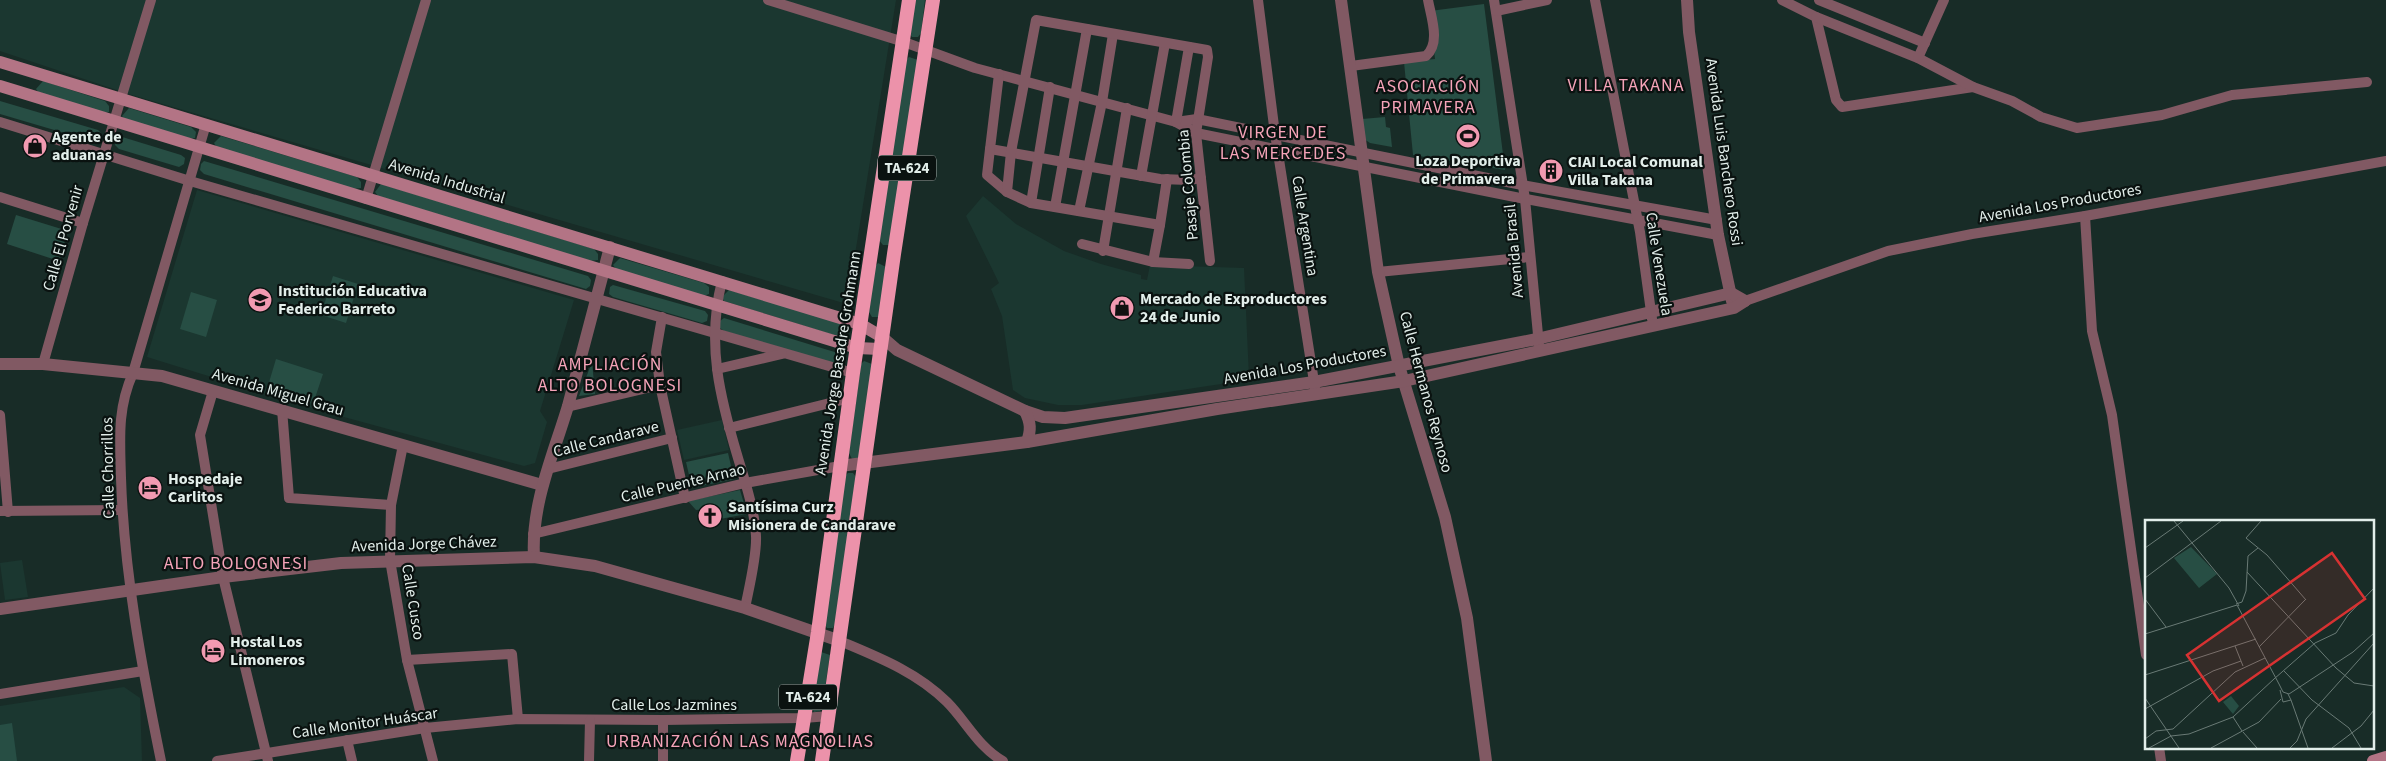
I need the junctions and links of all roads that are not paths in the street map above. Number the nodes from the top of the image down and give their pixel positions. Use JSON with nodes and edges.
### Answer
{"nodes":[{"id":1,"x":151,"y":0,"type":"edge"},
{"id":2,"x":426,"y":0,"type":"edge"},
{"id":3,"x":768,"y":0,"type":"edge"},
{"id":4,"x":910,"y":0,"type":"edge"},
{"id":5,"x":933,"y":0,"type":"edge"},
{"id":6,"x":1258,"y":0,"type":"edge"},
{"id":7,"x":1341,"y":0,"type":"edge"},
{"id":8,"x":1428,"y":0,"type":"edge"},
{"id":9,"x":1547,"y":0,"type":"edge"},
{"id":10,"x":1594,"y":0,"type":"edge"},
{"id":11,"x":1687,"y":0,"type":"edge"},
{"id":12,"x":1782,"y":0,"type":"edge"},
{"id":13,"x":1820,"y":0,"type":"edge"},
{"id":14,"x":1944,"y":0,"type":"edge"},
{"id":15,"x":1495,"y":5,"type":"edge"},
{"id":16,"x":1816,"y":18,"type":"junction"},
{"id":17,"x":1087,"y":29,"type":"junction"},
{"id":18,"x":1113,"y":34,"type":"junction"},
{"id":19,"x":904,"y":42,"type":"junction"},
{"id":20,"x":1165,"y":43,"type":"junction"},
{"id":21,"x":1925,"y":43,"type":"junction"},
{"id":22,"x":1189,"y":47,"type":"junction"},
{"id":23,"x":926,"y":50,"type":"junction"},
{"id":24,"x":1918,"y":58,"type":"junction"},
{"id":25,"x":0,"y":62,"type":"edge"},
{"id":26,"x":1351,"y":66,"type":"junction"},
{"id":27,"x":999,"y":74,"type":"junction"},
{"id":28,"x":1025,"y":80,"type":"junction"},
{"id":29,"x":2367,"y":82,"type":"dead end"},
{"id":30,"x":0,"y":86,"type":"edge"},
{"id":31,"x":1973,"y":87,"type":"junction"},
{"id":32,"x":1050,"y":88,"type":"junction"},
{"id":33,"x":1076,"y":94,"type":"junction"},
{"id":34,"x":122,"y":98,"type":"junction"},
{"id":35,"x":1102,"y":102,"type":"junction"},
{"id":36,"x":1127,"y":108,"type":"junction"},
{"id":37,"x":1152,"y":115,"type":"junction"},
{"id":38,"x":1197,"y":119,"type":"junction"},
{"id":39,"x":114,"y":121,"type":"junction"},
{"id":40,"x":0,"y":122,"type":"edge"},
{"id":41,"x":1176,"y":122,"type":"junction"},
{"id":42,"x":206,"y":124,"type":"junction"},
{"id":43,"x":1196,"y":133,"type":"junction"},
{"id":44,"x":1275,"y":134,"type":"junction"},
{"id":45,"x":199,"y":148,"type":"junction"},
{"id":46,"x":990,"y":148,"type":"junction"},
{"id":47,"x":1278,"y":150,"type":"junction"},
{"id":48,"x":1360,"y":151,"type":"junction"},
{"id":49,"x":1011,"y":152,"type":"junction"},
{"id":50,"x":104,"y":153,"type":"junction"},
{"id":51,"x":1038,"y":157,"type":"junction"},
{"id":52,"x":2386,"y":161,"type":"edge"},
{"id":53,"x":1063,"y":162,"type":"junction"},
{"id":54,"x":1088,"y":166,"type":"junction"},
{"id":55,"x":1364,"y":167,"type":"junction"},
{"id":56,"x":1115,"y":171,"type":"junction"},
{"id":57,"x":373,"y":175,"type":"junction"},
{"id":58,"x":1141,"y":176,"type":"junction"},
{"id":59,"x":1201,"y":178,"type":"junction"},
{"id":60,"x":1166,"y":180,"type":"junction"},
{"id":61,"x":190,"y":182,"type":"junction"},
{"id":62,"x":1522,"y":185,"type":"junction"},
{"id":63,"x":1007,"y":192,"type":"junction"},
{"id":64,"x":0,"y":197,"type":"edge"},
{"id":65,"x":366,"y":199,"type":"junction"},
{"id":66,"x":1525,"y":199,"type":"junction"},
{"id":67,"x":1031,"y":203,"type":"junction"},
{"id":68,"x":1055,"y":207,"type":"junction"},
{"id":69,"x":1635,"y":207,"type":"junction"},
{"id":70,"x":1079,"y":212,"type":"junction"},
{"id":71,"x":1108,"y":216,"type":"junction"},
{"id":72,"x":2085,"y":216,"type":"junction"},
{"id":73,"x":1717,"y":220,"type":"junction"},
{"id":74,"x":1638,"y":221,"type":"junction"},
{"id":75,"x":83,"y":223,"type":"junction"},
{"id":76,"x":1160,"y":225,"type":"junction"},
{"id":77,"x":1718,"y":235,"type":"junction"},
{"id":78,"x":1082,"y":244,"type":"dead end"},
{"id":79,"x":610,"y":248,"type":"junction"},
{"id":80,"x":873,"y":250,"type":"junction"},
{"id":81,"x":1104,"y":251,"type":"junction"},
{"id":82,"x":894,"y":254,"type":"junction"},
{"id":83,"x":1530,"y":257,"type":"junction"},
{"id":84,"x":1210,"y":261,"type":"dead end"},
{"id":85,"x":1153,"y":262,"type":"junction"},
{"id":86,"x":1189,"y":264,"type":"dead end"},
{"id":87,"x":604,"y":271,"type":"junction"},
{"id":88,"x":1378,"y":272,"type":"junction"},
{"id":89,"x":722,"y":281,"type":"junction"},
{"id":90,"x":1731,"y":293,"type":"junction"},
{"id":91,"x":596,"y":298,"type":"junction"},
{"id":92,"x":1745,"y":301,"type":"junction"},
{"id":93,"x":716,"y":304,"type":"junction"},
{"id":94,"x":1734,"y":308,"type":"junction"},
{"id":95,"x":1651,"y":312,"type":"junction"},
{"id":96,"x":662,"y":317,"type":"junction"},
{"id":97,"x":860,"y":324,"type":"junction"},
{"id":98,"x":1654,"y":326,"type":"junction"},
{"id":99,"x":713,"y":332,"type":"junction"},
{"id":100,"x":881,"y":343,"type":"junction"},
{"id":101,"x":1539,"y":345,"type":"junction"},
{"id":102,"x":857,"y":348,"type":"junction"},
{"id":103,"x":782,"y":354,"type":"junction"},
{"id":104,"x":0,"y":364,"type":"edge"},
{"id":105,"x":43,"y":364,"type":"junction"},
{"id":106,"x":1399,"y":366,"type":"junction"},
{"id":107,"x":717,"y":369,"type":"junction"},
{"id":108,"x":132,"y":372,"type":"junction"},
{"id":109,"x":853,"y":373,"type":"junction"},
{"id":110,"x":1404,"y":381,"type":"junction"},
{"id":111,"x":1314,"y":382,"type":"junction"},
{"id":112,"x":660,"y":385,"type":"junction"},
{"id":113,"x":213,"y":391,"type":"junction"},
{"id":114,"x":1317,"y":396,"type":"junction"},
{"id":115,"x":850,"y":398,"type":"junction"},
{"id":116,"x":567,"y":406,"type":"junction"},
{"id":117,"x":282,"y":409,"type":"junction"},
{"id":118,"x":1025,"y":411,"type":"junction"},
{"id":119,"x":0,"y":415,"type":"edge"},
{"id":120,"x":729,"y":428,"type":"junction"},
{"id":121,"x":672,"y":438,"type":"junction"},
{"id":122,"x":1027,"y":442,"type":"junction"},
{"id":123,"x":403,"y":445,"type":"junction"},
{"id":124,"x":865,"y":463,"type":"junction"},
{"id":125,"x":840,"y":466,"type":"junction"},
{"id":126,"x":548,"y":469,"type":"junction"},
{"id":127,"x":745,"y":483,"type":"junction"},
{"id":128,"x":542,"y":485,"type":"junction"},
{"id":129,"x":685,"y":498,"type":"junction"},
{"id":130,"x":391,"y":505,"type":"junction"},
{"id":131,"x":122,"y":510,"type":"junction"},
{"id":132,"x":4,"y":512,"type":"edge"},
{"id":133,"x":533,"y":534,"type":"junction"},
{"id":134,"x":534,"y":557,"type":"junction"},
{"id":135,"x":390,"y":560,"type":"junction"},
{"id":136,"x":223,"y":577,"type":"junction"},
{"id":137,"x":132,"y":590,"type":"junction"},
{"id":138,"x":746,"y":608,"type":"junction"},
{"id":139,"x":0,"y":609,"type":"edge"},
{"id":140,"x":818,"y":632,"type":"junction"},
{"id":141,"x":840,"y":640,"type":"junction"},
{"id":142,"x":2145,"y":648,"type":"edge"},
{"id":143,"x":407,"y":660,"type":"junction"},
{"id":144,"x":143,"y":671,"type":"junction"},
{"id":145,"x":0,"y":694,"type":"edge"},
{"id":146,"x":829,"y":716,"type":"junction"},
{"id":147,"x":804,"y":718,"type":"junction"},
{"id":148,"x":518,"y":719,"type":"junction"},
{"id":149,"x":590,"y":720,"type":"junction"},
{"id":150,"x":663,"y":720,"type":"junction"},
{"id":151,"x":425,"y":728,"type":"junction"},
{"id":152,"x":348,"y":740,"type":"junction"},
{"id":153,"x":2159,"y":748,"type":"edge"},
{"id":154,"x":267,"y":757,"type":"edge"},
{"id":155,"x":2386,"y":757,"type":"edge"},
{"id":156,"x":161,"y":761,"type":"edge"},
{"id":157,"x":217,"y":761,"type":"edge"},
{"id":158,"x":352,"y":761,"type":"edge"},
{"id":159,"x":433,"y":761,"type":"edge"},
{"id":160,"x":589,"y":761,"type":"edge"},
{"id":161,"x":663,"y":761,"type":"edge"},
{"id":162,"x":797,"y":761,"type":"edge"},
{"id":163,"x":822,"y":761,"type":"edge"},
{"id":164,"x":1003,"y":761,"type":"edge"},
{"id":165,"x":1486,"y":761,"type":"edge"},
{"id":166,"x":2161,"y":761,"type":"edge"},
{"id":167,"x":2373,"y":761,"type":"edge"}],
"edges":[{"from":1,"to":34,"type":"street","name":"Calle El Porvenir"},
{"from":2,"to":57,"type":"street"},
{"from":3,"to":19,"type":"street"},
{"from":4,"to":19,"type":"highway","name":"Avenida Jorge Basadre Grohmann","number":"TA-624"},
{"from":5,"to":23,"type":"highway","number":"TA-624"},
{"from":6,"to":44,"type":"street","name":"Calle Argentina"},
{"from":7,"to":26,"type":"street","name":"Calle Hermanos Reynoso"},
{"from":8,"to":26,"type":"street"},
{"from":9,"to":15,"type":"street"},
{"from":10,"to":69,"type":"street","name":"Calle Venezuela"},
{"from":11,"to":73,"type":"street","name":"Avenida Luis Banchero Rossi"},
{"from":12,"to":16,"type":"street"},
{"from":13,"to":21,"type":"street"},
{"from":14,"to":21,"type":"street"},
{"from":15,"to":62,"type":"street","name":"Avenida Brasil"},
{"from":16,"to":24,"type":"street"},
{"from":16,"to":31,"type":"street"},
{"from":17,"to":18,"type":"street"},
{"from":17,"to":28,"type":"street"},
{"from":17,"to":33,"type":"street"},
{"from":18,"to":20,"type":"street"},
{"from":18,"to":35,"type":"street"},
{"from":19,"to":23,"type":"street"},
{"from":19,"to":80,"type":"highway","name":"Avenida Jorge Basadre Grohmann","number":"TA-624"},
{"from":20,"to":22,"type":"street"},
{"from":20,"to":37,"type":"street"},
{"from":21,"to":24,"type":"street"},
{"from":22,"to":38,"type":"street","name":"Pasaje Colombia"},
{"from":22,"to":41,"type":"street"},
{"from":23,"to":27,"type":"street"},
{"from":23,"to":82,"type":"highway","number":"TA-624"},
{"from":24,"to":31,"type":"street"},
{"from":25,"to":34,"type":"main road","name":"Avenida Industrial"},
{"from":26,"to":48,"type":"street","name":"Calle Hermanos Reynoso"},
{"from":27,"to":28,"type":"street"},
{"from":27,"to":46,"type":"street"},
{"from":28,"to":32,"type":"street"},
{"from":28,"to":49,"type":"street"},
{"from":29,"to":31,"type":"street"},
{"from":30,"to":39,"type":"main road"},
{"from":32,"to":33,"type":"street"},
{"from":32,"to":51,"type":"street"},
{"from":33,"to":35,"type":"street"},
{"from":33,"to":53,"type":"street"},
{"from":34,"to":39,"type":"street","name":"Calle El Porvenir"},
{"from":34,"to":42,"type":"main road","name":"Avenida Industrial"},
{"from":35,"to":36,"type":"street"},
{"from":35,"to":54,"type":"street"},
{"from":36,"to":37,"type":"street"},
{"from":36,"to":56,"type":"street"},
{"from":37,"to":41,"type":"street"},
{"from":37,"to":58,"type":"street"},
{"from":38,"to":41,"type":"street"},
{"from":38,"to":43,"type":"street","name":"Pasaje Colombia"},
{"from":38,"to":44,"type":"street"},
{"from":39,"to":45,"type":"main road"},
{"from":39,"to":50,"type":"street","name":"Calle El Porvenir"},
{"from":40,"to":50,"type":"street"},
{"from":41,"to":43,"type":"street"},
{"from":42,"to":45,"type":"street","name":"Calle Chorrillos"},
{"from":42,"to":57,"type":"main road","name":"Avenida Industrial"},
{"from":43,"to":47,"type":"street"},
{"from":43,"to":59,"type":"street","name":"Pasaje Colombia"},
{"from":44,"to":47,"type":"street","name":"Calle Argentina"},
{"from":44,"to":48,"type":"street"},
{"from":45,"to":61,"type":"street","name":"Calle Chorrillos"},
{"from":45,"to":65,"type":"main road"},
{"from":46,"to":49,"type":"street"},
{"from":46,"to":63,"type":"street"},
{"from":47,"to":55,"type":"street"},
{"from":47,"to":111,"type":"street","name":"Calle Argentina"},
{"from":48,"to":55,"type":"street","name":"Calle Hermanos Reynoso"},
{"from":48,"to":62,"type":"street"},
{"from":49,"to":51,"type":"street"},
{"from":49,"to":63,"type":"street"},
{"from":50,"to":61,"type":"street"},
{"from":50,"to":75,"type":"street","name":"Calle El Porvenir"},
{"from":51,"to":53,"type":"street"},
{"from":51,"to":67,"type":"street"},
{"from":52,"to":72,"type":"street","name":"Avenida Los Productores"},
{"from":53,"to":54,"type":"street"},
{"from":53,"to":68,"type":"street"},
{"from":54,"to":56,"type":"street"},
{"from":54,"to":70,"type":"street"},
{"from":55,"to":66,"type":"street"},
{"from":55,"to":88,"type":"street","name":"Calle Hermanos Reynoso"},
{"from":56,"to":58,"type":"street"},
{"from":56,"to":71,"type":"street"},
{"from":57,"to":65,"type":"street"},
{"from":57,"to":79,"type":"main road","name":"Avenida Industrial"},
{"from":58,"to":60,"type":"street"},
{"from":59,"to":60,"type":"street"},
{"from":59,"to":84,"type":"street","name":"Pasaje Colombia"},
{"from":60,"to":76,"type":"street"},
{"from":61,"to":91,"type":"street"},
{"from":61,"to":108,"type":"street","name":"Calle Chorrillos"},
{"from":62,"to":66,"type":"street","name":"Avenida Brasil"},
{"from":62,"to":69,"type":"street"},
{"from":63,"to":67,"type":"street"},
{"from":64,"to":75,"type":"street"},
{"from":65,"to":87,"type":"main road"},
{"from":66,"to":74,"type":"street"},
{"from":66,"to":83,"type":"street","name":"Avenida Brasil"},
{"from":67,"to":68,"type":"street"},
{"from":68,"to":70,"type":"street"},
{"from":69,"to":73,"type":"street"},
{"from":69,"to":74,"type":"street","name":"Calle Venezuela"},
{"from":70,"to":71,"type":"street"},
{"from":71,"to":76,"type":"street"},
{"from":71,"to":81,"type":"street"},
{"from":72,"to":92,"type":"street","name":"Avenida Los Productores"},
{"from":72,"to":142,"type":"street"},
{"from":73,"to":77,"type":"street","name":"Avenida Luis Banchero Rossi"},
{"from":74,"to":77,"type":"street"},
{"from":74,"to":95,"type":"street","name":"Calle Venezuela"},
{"from":75,"to":105,"type":"street","name":"Calle El Porvenir"},
{"from":76,"to":85,"type":"street"},
{"from":77,"to":90,"type":"street","name":"Avenida Luis Banchero Rossi"},
{"from":78,"to":81,"type":"street","name":"Pasaje Colombia"},
{"from":79,"to":87,"type":"street"},
{"from":79,"to":89,"type":"main road","name":"Avenida Industrial"},
{"from":80,"to":82,"type":"highway"},
{"from":80,"to":97,"type":"highway","name":"Avenida Jorge Basadre Grohmann","number":"TA-624"},
{"from":81,"to":85,"type":"street","name":"Pasaje Colombia"},
{"from":82,"to":100,"type":"highway","number":"TA-624"},
{"from":83,"to":88,"type":"street"},
{"from":83,"to":101,"type":"street","name":"Avenida Brasil"},
{"from":85,"to":86,"type":"street","name":"Pasaje Colombia"},
{"from":87,"to":91,"type":"street"},
{"from":87,"to":93,"type":"main road"},
{"from":88,"to":106,"type":"street","name":"Calle Hermanos Reynoso"},
{"from":89,"to":93,"type":"street"},
{"from":89,"to":97,"type":"main road","name":"Avenida Industrial"},
{"from":90,"to":92,"type":"street"},
{"from":90,"to":94,"type":"street","name":"Avenida Luis Banchero Rossi"},
{"from":90,"to":95,"type":"street","name":"Avenida Los Productores"},
{"from":91,"to":96,"type":"street"},
{"from":91,"to":116,"type":"street"},
{"from":92,"to":94,"type":"street","name":"Avenida Los Productores"},
{"from":93,"to":99,"type":"street"},
{"from":93,"to":102,"type":"main road"},
{"from":94,"to":98,"type":"street","name":"Avenida Los Productores"},
{"from":95,"to":98,"type":"street","name":"Calle Venezuela"},
{"from":95,"to":101,"type":"street","name":"Avenida Los Productores"},
{"from":96,"to":99,"type":"street"},
{"from":96,"to":112,"type":"street"},
{"from":97,"to":100,"type":"main road","name":"Avenida Industrial"},
{"from":97,"to":102,"type":"highway","name":"Avenida Jorge Basadre Grohmann","number":"TA-624"},
{"from":98,"to":101,"type":"street","name":"Avenida Los Productores"},
{"from":99,"to":103,"type":"street"},
{"from":99,"to":107,"type":"street"},
{"from":100,"to":102,"type":"main road"},
{"from":100,"to":118,"type":"street","name":"Avenida Los Productores"},
{"from":100,"to":124,"type":"highway","number":"TA-624"},
{"from":101,"to":106,"type":"street","name":"Avenida Los Productores"},
{"from":101,"to":110,"type":"street","name":"Avenida Los Productores"},
{"from":102,"to":109,"type":"highway","name":"Avenida Jorge Basadre Grohmann","number":"TA-624"},
{"from":103,"to":107,"type":"street"},
{"from":103,"to":109,"type":"street"},
{"from":104,"to":105,"type":"street","name":"Avenida Miguel Grau"},
{"from":105,"to":108,"type":"street","name":"Avenida Miguel Grau"},
{"from":106,"to":110,"type":"street","name":"Calle Hermanos Reynoso"},
{"from":106,"to":111,"type":"street","name":"Avenida Los Productores"},
{"from":107,"to":120,"type":"street"},
{"from":108,"to":113,"type":"street","name":"Avenida Miguel Grau"},
{"from":108,"to":131,"type":"street","name":"Calle Chorrillos"},
{"from":109,"to":115,"type":"highway","name":"Avenida Jorge Basadre Grohmann","number":"TA-624"},
{"from":110,"to":114,"type":"street","name":"Avenida Los Productores"},
{"from":110,"to":165,"type":"street","name":"Calle Hermanos Reynoso"},
{"from":111,"to":114,"type":"street","name":"Calle Argentina"},
{"from":111,"to":118,"type":"street","name":"Avenida Los Productores"},
{"from":112,"to":116,"type":"street"},
{"from":112,"to":121,"type":"street"},
{"from":113,"to":117,"type":"street","name":"Avenida Miguel Grau"},
{"from":113,"to":136,"type":"street"},
{"from":114,"to":122,"type":"street","name":"Avenida Los Productores"},
{"from":115,"to":120,"type":"street"},
{"from":115,"to":125,"type":"highway","name":"Avenida Jorge Basadre Grohmann","number":"TA-624"},
{"from":116,"to":126,"type":"street"},
{"from":117,"to":123,"type":"street","name":"Avenida Miguel Grau"},
{"from":117,"to":130,"type":"street"},
{"from":118,"to":122,"type":"street"},
{"from":119,"to":132,"type":"street"},
{"from":120,"to":127,"type":"street"},
{"from":121,"to":126,"type":"street","name":"Calle Candarave"},
{"from":121,"to":129,"type":"street"},
{"from":122,"to":124,"type":"street","name":"Avenida Los Productores"},
{"from":123,"to":128,"type":"street","name":"Avenida Miguel Grau"},
{"from":123,"to":130,"type":"street","name":"Calle Cusco"},
{"from":124,"to":125,"type":"street","name":"Avenida Los Productores"},
{"from":124,"to":141,"type":"highway","number":"TA-624"},
{"from":125,"to":127,"type":"street","name":"Calle Puente Arnao"},
{"from":125,"to":140,"type":"highway","name":"Avenida Jorge Basadre Grohmann","number":"TA-624"},
{"from":126,"to":128,"type":"street"},
{"from":127,"to":129,"type":"street","name":"Calle Puente Arnao"},
{"from":127,"to":138,"type":"street"},
{"from":128,"to":133,"type":"street"},
{"from":129,"to":133,"type":"street","name":"Calle Puente Arnao"},
{"from":130,"to":135,"type":"street","name":"Calle Cusco"},
{"from":131,"to":132,"type":"street"},
{"from":131,"to":137,"type":"street","name":"Calle Chorrillos"},
{"from":133,"to":134,"type":"street"},
{"from":134,"to":135,"type":"street","name":"Avenida Jorge Chávez"},
{"from":134,"to":138,"type":"street","name":"Avenida Jorge Chávez"},
{"from":135,"to":136,"type":"street","name":"Avenida Jorge Chávez"},
{"from":135,"to":143,"type":"street","name":"Calle Cusco"},
{"from":136,"to":137,"type":"street","name":"Avenida Jorge Chávez"},
{"from":136,"to":154,"type":"street"},
{"from":137,"to":139,"type":"street","name":"Avenida Jorge Chávez"},
{"from":137,"to":144,"type":"street","name":"Calle Chorrillos"},
{"from":138,"to":140,"type":"street","name":"Avenida Jorge Chávez"},
{"from":140,"to":141,"type":"street","name":"Avenida Jorge Chávez"},
{"from":140,"to":147,"type":"highway","name":"Avenida Jorge Basadre Grohmann","number":"TA-624"},
{"from":141,"to":146,"type":"highway","number":"TA-624"},
{"from":141,"to":164,"type":"street"},
{"from":143,"to":148,"type":"street"},
{"from":143,"to":151,"type":"street","name":"Calle Cusco"},
{"from":144,"to":145,"type":"street"},
{"from":144,"to":156,"type":"street","name":"Calle Chorrillos"},
{"from":146,"to":147,"type":"street","name":"Calle Los Jazmines"},
{"from":146,"to":163,"type":"highway","number":"TA-624"},
{"from":147,"to":150,"type":"street","name":"Calle Los Jazmines"},
{"from":147,"to":162,"type":"highway","name":"Avenida Jorge Basadre Grohmann","number":"TA-624"},
{"from":148,"to":149,"type":"street","name":"Calle Los Jazmines"},
{"from":148,"to":151,"type":"street","name":"Calle Monitor Huáscar"},
{"from":149,"to":150,"type":"street","name":"Calle Los Jazmines"},
{"from":149,"to":160,"type":"street"},
{"from":150,"to":161,"type":"street"},
{"from":151,"to":152,"type":"street","name":"Calle Monitor Huáscar"},
{"from":151,"to":159,"type":"street","name":"Calle Cusco"},
{"from":152,"to":154,"type":"street","name":"Calle Monitor Huáscar"},
{"from":152,"to":158,"type":"street"},
{"from":153,"to":166,"type":"street"},
{"from":154,"to":157,"type":"street","name":"Calle Monitor Huáscar"},
{"from":155,"to":167,"type":"main road"}]}
